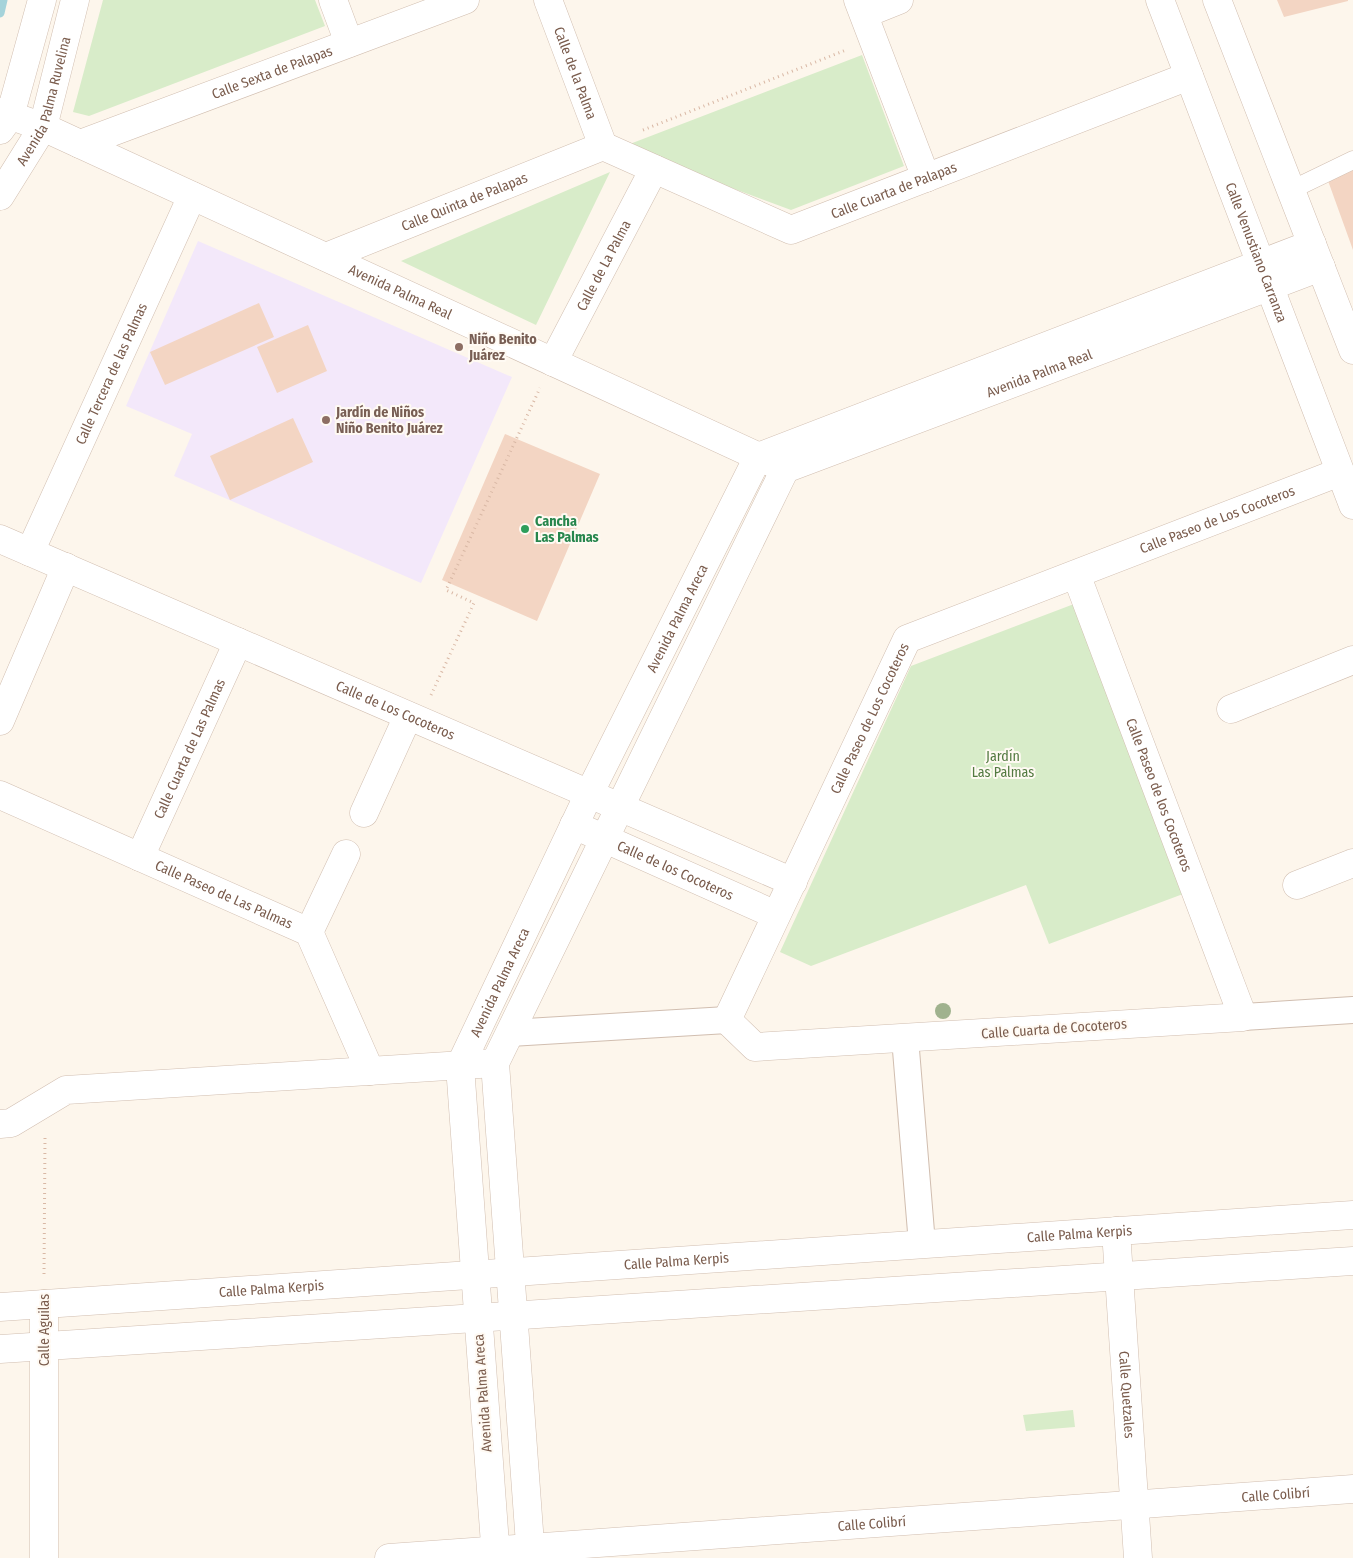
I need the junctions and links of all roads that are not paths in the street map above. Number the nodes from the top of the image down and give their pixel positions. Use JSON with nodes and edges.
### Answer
{"nodes":[{"id":1,"x":42,"y":0,"type":"edge"},
{"id":2,"x":75,"y":0,"type":"edge"},
{"id":3,"x":333,"y":0,"type":"edge"},
{"id":4,"x":464,"y":0,"type":"edge"},
{"id":5,"x":548,"y":0,"type":"edge"},
{"id":6,"x":899,"y":0,"type":"edge"},
{"id":7,"x":1160,"y":0,"type":"edge"},
{"id":8,"x":1217,"y":0,"type":"edge"},
{"id":9,"x":861,"y":7,"type":"edge"},
{"id":10,"x":349,"y":43,"type":"junction"},
{"id":11,"x":1189,"y":76,"type":"junction"},
{"id":12,"x":3,"y":120,"type":"edge"},
{"id":13,"x":43,"y":127,"type":"junction"},
{"id":14,"x":80,"y":144,"type":"junction"},
{"id":15,"x":603,"y":146,"type":"junction"},
{"id":16,"x":1353,"y":160,"type":"edge"},
{"id":17,"x":654,"y":169,"type":"junction"},
{"id":18,"x":926,"y":178,"type":"junction"},
{"id":19,"x":1291,"y":190,"type":"junction"},
{"id":20,"x":0,"y":196,"type":"edge"},
{"id":21,"x":192,"y":196,"type":"junction"},
{"id":22,"x":1317,"y":256,"type":"junction"},
{"id":23,"x":326,"y":257,"type":"junction"},
{"id":24,"x":1265,"y":275,"type":"junction"},
{"id":25,"x":1353,"y":350,"type":"edge"},
{"id":26,"x":552,"y":362,"type":"junction"},
{"id":27,"x":758,"y":457,"type":"junction"},
{"id":28,"x":785,"y":469,"type":"junction"},
{"id":29,"x":1340,"y":472,"type":"junction"},
{"id":30,"x":1353,"y":506,"type":"edge"},
{"id":31,"x":0,"y":539,"type":"edge"},
{"id":32,"x":30,"y":552,"type":"junction"},
{"id":33,"x":66,"y":567,"type":"junction"},
{"id":34,"x":1076,"y":574,"type":"junction"},
{"id":35,"x":238,"y":642,"type":"junction"},
{"id":36,"x":1353,"y":660,"type":"edge"},
{"id":37,"x":1230,"y":710,"type":"dead end"},
{"id":38,"x":413,"y":718,"type":"junction"},
{"id":39,"x":0,"y":721,"type":"edge"},
{"id":40,"x":589,"y":794,"type":"junction"},
{"id":41,"x":0,"y":795,"type":"edge"},
{"id":42,"x":620,"y":807,"type":"junction"},
{"id":43,"x":364,"y":813,"type":"dead end"},
{"id":44,"x":574,"y":825,"type":"junction"},
{"id":45,"x":604,"y":839,"type":"junction"},
{"id":46,"x":346,"y":854,"type":"dead end"},
{"id":47,"x":140,"y":857,"type":"junction"},
{"id":48,"x":1353,"y":863,"type":"edge"},
{"id":49,"x":793,"y":882,"type":"junction"},
{"id":50,"x":1297,"y":885,"type":"dead end"},
{"id":51,"x":776,"y":915,"type":"junction"},
{"id":52,"x":309,"y":932,"type":"junction"},
{"id":53,"x":1353,"y":1010,"type":"edge"},
{"id":54,"x":1243,"y":1017,"type":"junction"},
{"id":55,"x":727,"y":1020,"type":"junction"},
{"id":56,"x":510,"y":1033,"type":"junction"},
{"id":57,"x":905,"y":1038,"type":"junction"},
{"id":58,"x":495,"y":1063,"type":"junction"},
{"id":59,"x":460,"y":1066,"type":"junction"},
{"id":60,"x":370,"y":1071,"type":"junction"},
{"id":61,"x":0,"y":1124,"type":"edge"},
{"id":62,"x":1353,"y":1215,"type":"edge"},
{"id":63,"x":1116,"y":1231,"type":"junction"},
{"id":64,"x":922,"y":1244,"type":"junction"},
{"id":65,"x":1353,"y":1261,"type":"edge"},
{"id":66,"x":510,"y":1273,"type":"junction"},
{"id":67,"x":475,"y":1275,"type":"junction"},
{"id":68,"x":1120,"y":1276,"type":"junction"},
{"id":69,"x":44,"y":1304,"type":"junction"},
{"id":70,"x":0,"y":1308,"type":"edge"},
{"id":71,"x":513,"y":1315,"type":"junction"},
{"id":72,"x":478,"y":1318,"type":"junction"},
{"id":73,"x":44,"y":1346,"type":"junction"},
{"id":74,"x":0,"y":1349,"type":"edge"},
{"id":75,"x":1353,"y":1489,"type":"edge"},
{"id":76,"x":1134,"y":1504,"type":"junction"},
{"id":77,"x":530,"y":1553,"type":"edge"},
{"id":78,"x":495,"y":1554,"type":"edge"},
{"id":79,"x":44,"y":1558,"type":"edge"},
{"id":80,"x":389,"y":1558,"type":"edge"},
{"id":81,"x":1138,"y":1558,"type":"edge"}],
"edges":[{"from":1,"to":12,"type":"street","name":"Avenida Palma Ruvelina"},
{"from":2,"to":13,"type":"street","name":"Avenida Palma Ruvelina"},
{"from":3,"to":10,"type":"street"},
{"from":4,"to":10,"type":"street","name":"Calle Sexta de Palapas"},
{"from":5,"to":15,"type":"street","name":"Calle de la Palma"},
{"from":6,"to":9,"type":"street"},
{"from":7,"to":11,"type":"street","name":"Calle Venustiano Carranza"},
{"from":8,"to":19,"type":"street"},
{"from":9,"to":18,"type":"street"},
{"from":10,"to":14,"type":"street","name":"Calle Sexta de Palapas"},
{"from":11,"to":18,"type":"street","name":"Calle Cuarta de Palapas"},
{"from":11,"to":24,"type":"street","name":"Calle Venustiano Carranza"},
{"from":12,"to":13,"type":"street","name":"Avenida Palma Real"},
{"from":13,"to":14,"type":"street","name":"Avenida Palma Real"},
{"from":13,"to":20,"type":"street","name":"Avenida Palma Ruvelina"},
{"from":14,"to":21,"type":"street","name":"Avenida Palma Real"},
{"from":15,"to":17,"type":"street","name":"Calle Cuarta de Palapas"},
{"from":15,"to":23,"type":"street","name":"Calle Quinta de Palapas"},
{"from":16,"to":19,"type":"lane"},
{"from":17,"to":18,"type":"street","name":"Calle Cuarta de Palapas"},
{"from":17,"to":26,"type":"street","name":"Calle de La Palma"},
{"from":19,"to":22,"type":"street"},
{"from":21,"to":23,"type":"street","name":"Avenida Palma Real"},
{"from":21,"to":32,"type":"street","name":"Calle Tercera de las Palmas"},
{"from":22,"to":24,"type":"street","name":"Avenida Palma Real"},
{"from":22,"to":25,"type":"street"},
{"from":23,"to":26,"type":"street","name":"Avenida Palma Real"},
{"from":24,"to":27,"type":"street","name":"Avenida Palma Real"},
{"from":24,"to":28,"type":"street","name":"Avenida Palma Real"},
{"from":24,"to":29,"type":"street","name":"Calle Venustiano Carranza"},
{"from":26,"to":27,"type":"street","name":"Avenida Palma Real"},
{"from":27,"to":28,"type":"street","name":"Avenida Palma Real"},
{"from":27,"to":40,"type":"street","name":"Avenida Palma Areca"},
{"from":28,"to":42,"type":"street"},
{"from":29,"to":30,"type":"street","name":"Calle Venustiano Carranza"},
{"from":29,"to":34,"type":"street","name":"Calle Paseo de Los Cocoteros"},
{"from":31,"to":32,"type":"street","name":"Calle de Los Cocoteros"},
{"from":32,"to":33,"type":"street","name":"Calle de Los Cocoteros"},
{"from":33,"to":35,"type":"street","name":"Calle de Los Cocoteros"},
{"from":33,"to":39,"type":"street"},
{"from":34,"to":49,"type":"street","name":"Calle Paseo de Los Cocoteros"},
{"from":34,"to":54,"type":"street","name":"Calle Paseo de los Cocoteros"},
{"from":35,"to":38,"type":"street","name":"Calle de Los Cocoteros"},
{"from":35,"to":47,"type":"street","name":"Calle Cuarta de Las Palmas"},
{"from":36,"to":37,"type":"street"},
{"from":38,"to":40,"type":"street","name":"Calle de Los Cocoteros"},
{"from":38,"to":43,"type":"street"},
{"from":40,"to":42,"type":"street","name":"Calle de Los Cocoteros"},
{"from":40,"to":44,"type":"street","name":"Avenida Palma Areca"},
{"from":41,"to":47,"type":"street","name":"Calle Paseo de Las Palmas"},
{"from":42,"to":45,"type":"street"},
{"from":42,"to":49,"type":"street","name":"Calle de Los Cocoteros"},
{"from":44,"to":45,"type":"street","name":"Calle de los Cocoteros"},
{"from":44,"to":59,"type":"street","name":"Avenida Palma Areca"},
{"from":45,"to":51,"type":"street","name":"Calle de los Cocoteros"},
{"from":45,"to":56,"type":"street"},
{"from":46,"to":52,"type":"street"},
{"from":47,"to":52,"type":"street","name":"Calle Paseo de Las Palmas"},
{"from":48,"to":50,"type":"street"},
{"from":49,"to":51,"type":"street","name":"Calle Paseo de Los Cocoteros"},
{"from":51,"to":55,"type":"street","name":"Calle Paseo de Los Cocoteros"},
{"from":52,"to":60,"type":"street","name":"Calle Paseo de Las Palmas"},
{"from":53,"to":54,"type":"street","name":"Calle Cuarta de Cocoteros"},
{"from":54,"to":57,"type":"street","name":"Calle Cuarta de Cocoteros"},
{"from":55,"to":56,"type":"street"},
{"from":55,"to":57,"type":"street","name":"Calle Cuarta de Cocoteros"},
{"from":56,"to":58,"type":"street"},
{"from":57,"to":64,"type":"street"},
{"from":58,"to":59,"type":"street"},
{"from":58,"to":66,"type":"street"},
{"from":59,"to":60,"type":"street"},
{"from":59,"to":67,"type":"street","name":"Avenida Palma Areca"},
{"from":60,"to":61,"type":"street"},
{"from":62,"to":63,"type":"street","name":"Calle Palma Kerpis"},
{"from":63,"to":64,"type":"street","name":"Calle Palma Kerpis"},
{"from":63,"to":68,"type":"street","name":"Calle Quetzales"},
{"from":64,"to":66,"type":"street","name":"Calle Palma Kerpis"},
{"from":65,"to":68,"type":"street"},
{"from":66,"to":67,"type":"street","name":"Calle Palma Kerpis"},
{"from":66,"to":71,"type":"street"},
{"from":67,"to":69,"type":"street","name":"Calle Palma Kerpis"},
{"from":67,"to":72,"type":"street","name":"Avenida Palma Areca"},
{"from":68,"to":71,"type":"street"},
{"from":68,"to":76,"type":"street","name":"Calle Quetzales"},
{"from":69,"to":70,"type":"street","name":"Calle Palma Kerpis"},
{"from":69,"to":73,"type":"street","name":"Calle Aguilas"},
{"from":71,"to":72,"type":"street"},
{"from":71,"to":77,"type":"street"},
{"from":72,"to":73,"type":"street"},
{"from":72,"to":78,"type":"street","name":"Avenida Palma Areca"},
{"from":73,"to":74,"type":"street"},
{"from":73,"to":79,"type":"street","name":"Calle Aguilas"},
{"from":75,"to":76,"type":"street","name":"Calle Colibrí"},
{"from":76,"to":77,"type":"street","name":"Calle Colibrí"},
{"from":76,"to":81,"type":"street","name":"Calle Quetzales"},
{"from":77,"to":78,"type":"street","name":"Calle Colibrí"},
{"from":78,"to":80,"type":"street","name":"Calle Colibrí"}]}
